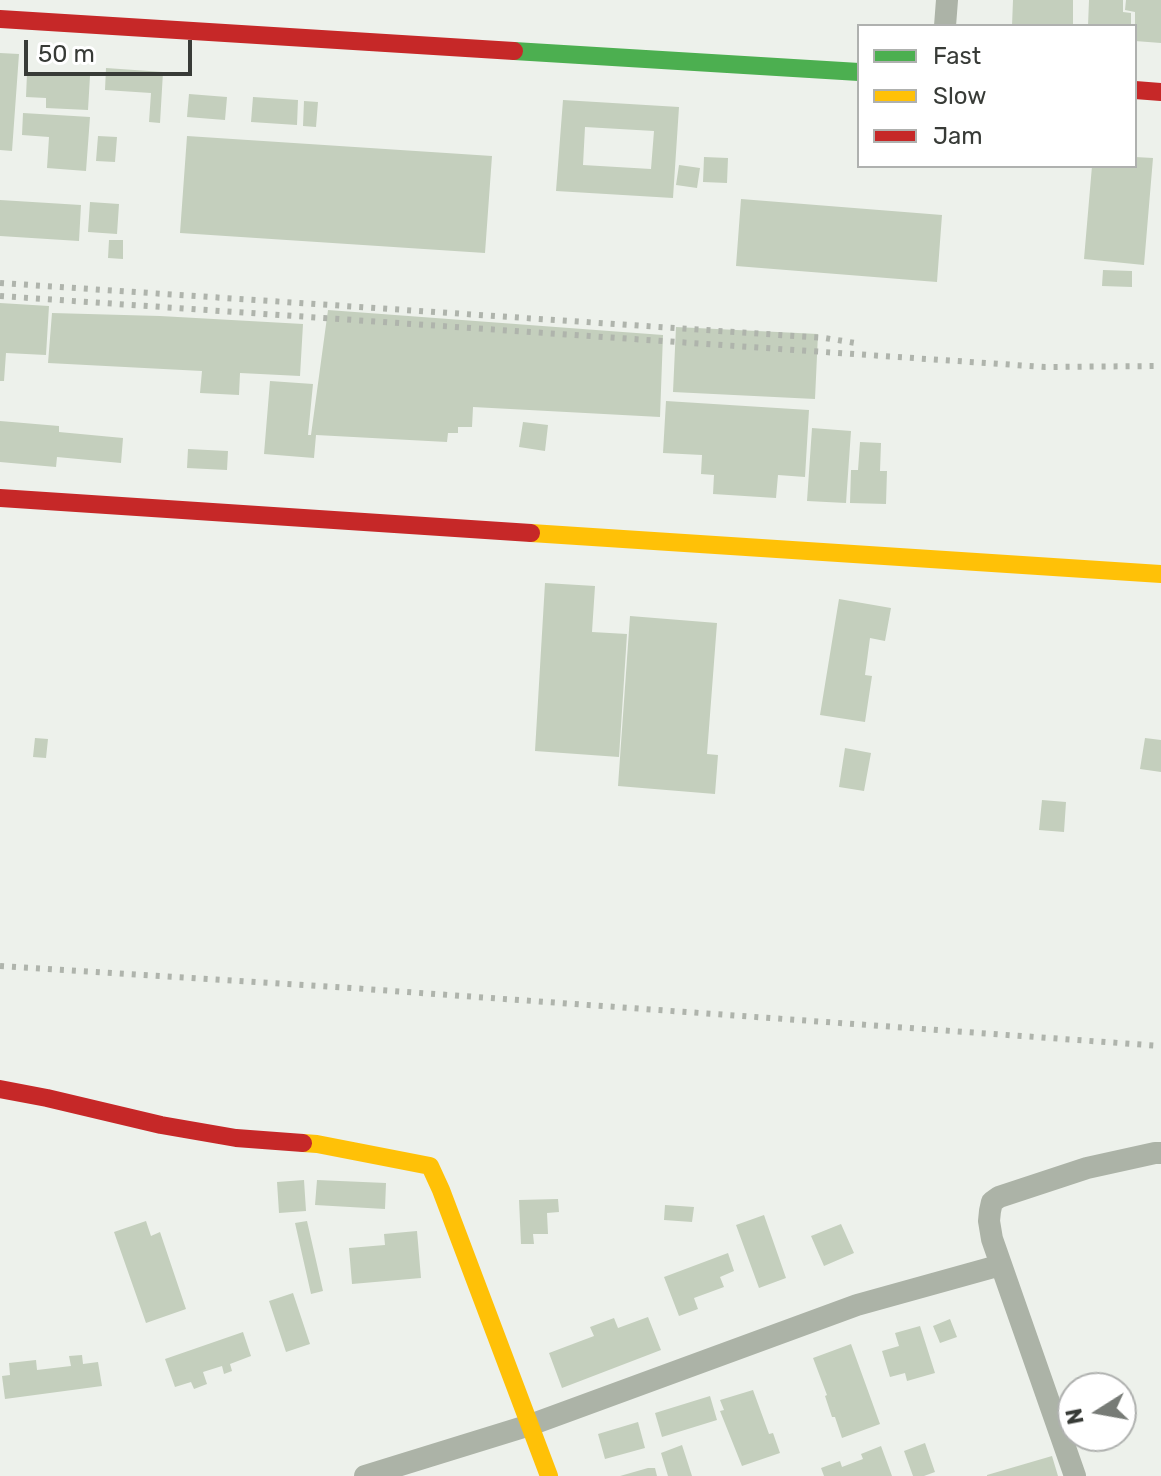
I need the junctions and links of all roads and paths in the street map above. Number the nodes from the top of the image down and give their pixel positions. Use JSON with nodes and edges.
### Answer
{"nodes":[{"id":1,"x":947,"y":0,"type":"edge"},
{"id":2,"x":0,"y":19,"type":"edge"},
{"id":3,"x":945,"y":24,"type":"edge"},
{"id":4,"x":857,"y":72,"type":"edge"},
{"id":5,"x":1137,"y":90,"type":"edge"},
{"id":6,"x":1161,"y":92,"type":"edge"},
{"id":7,"x":0,"y":498,"type":"edge"},
{"id":8,"x":1161,"y":574,"type":"edge"},
{"id":9,"x":0,"y":1089,"type":"edge"},
{"id":10,"x":1161,"y":1153,"type":"edge"},
{"id":11,"x":1001,"y":1265,"type":"junction"},
{"id":12,"x":530,"y":1425,"type":"junction"},
{"id":13,"x":365,"y":1476,"type":"edge"},
{"id":14,"x":549,"y":1476,"type":"edge"},
{"id":15,"x":1075,"y":1476,"type":"edge"}],
"edges":[{"from":1,"to":3,"type":"street"},
{"from":2,"to":4,"type":"street"},
{"from":5,"to":6,"type":"street"},
{"from":7,"to":8,"type":"street"},
{"from":9,"to":12,"type":"street"},
{"from":10,"to":11,"type":"street"},
{"from":11,"to":12,"type":"street"},
{"from":11,"to":15,"type":"street"},
{"from":12,"to":13,"type":"street"},
{"from":12,"to":14,"type":"street"}]}
